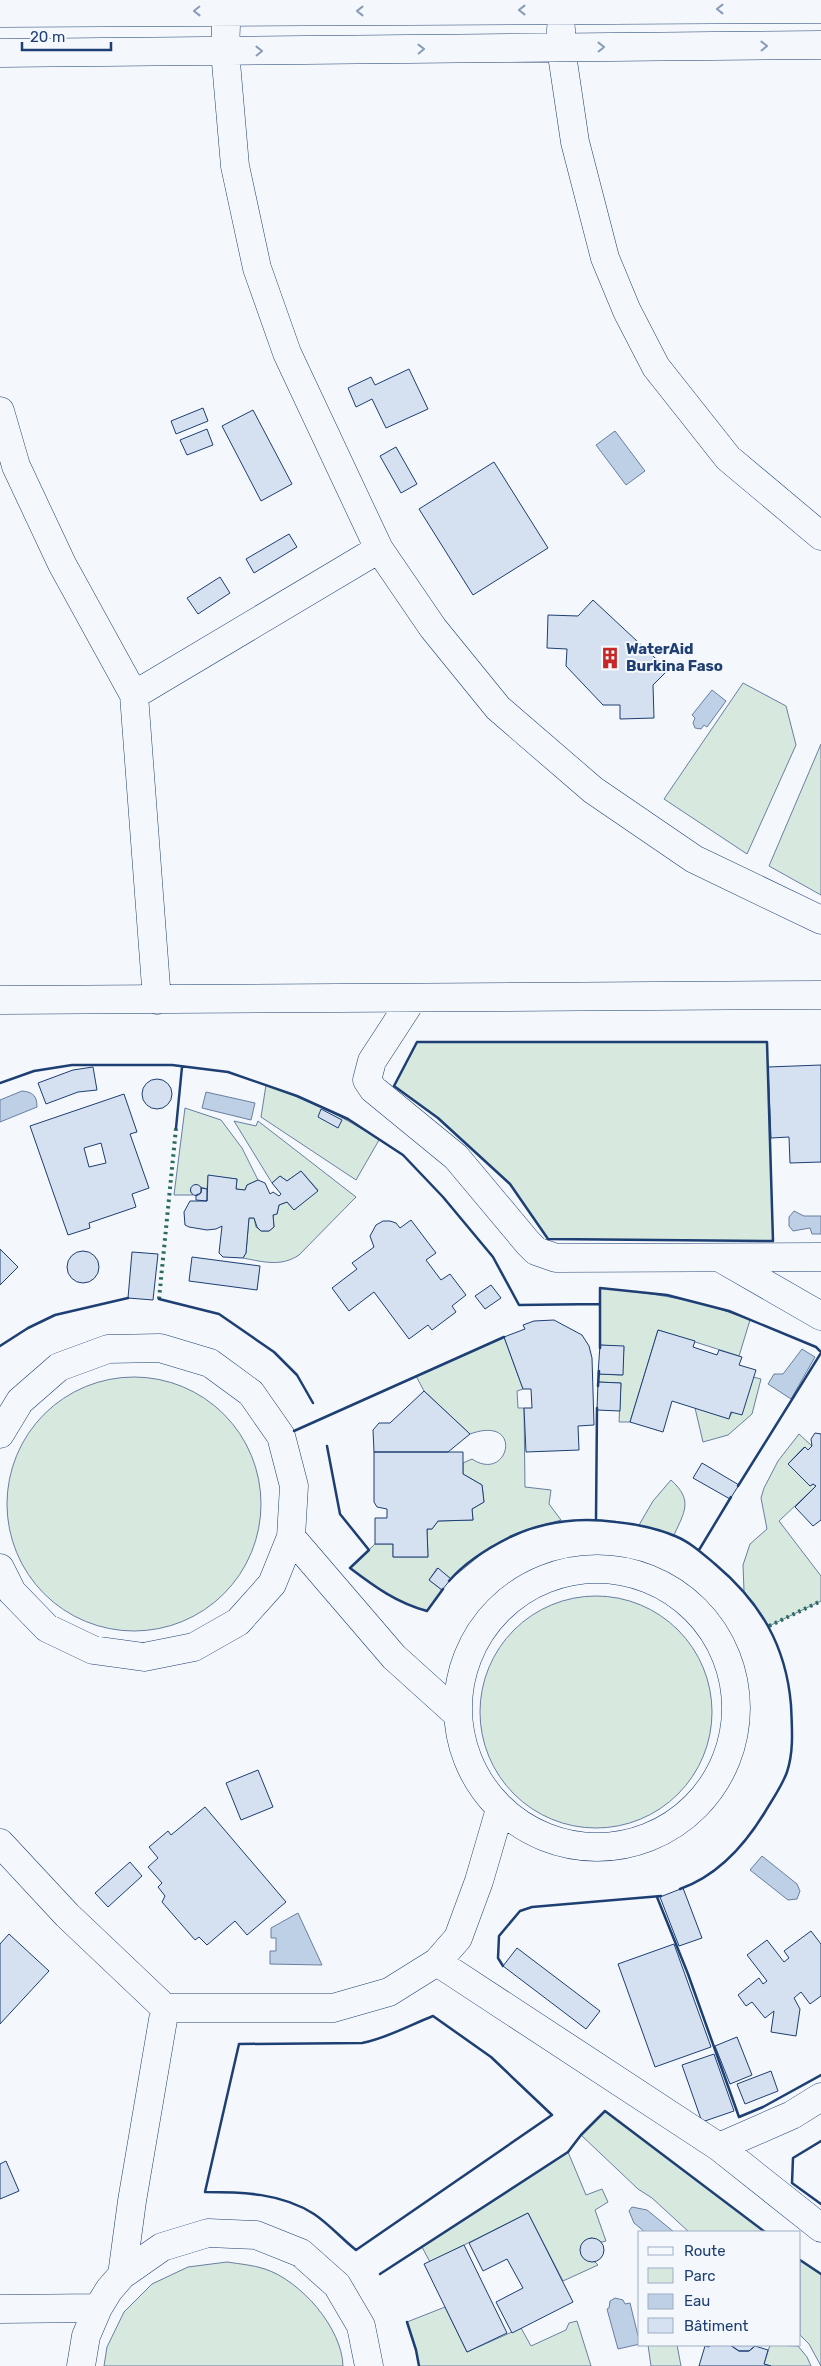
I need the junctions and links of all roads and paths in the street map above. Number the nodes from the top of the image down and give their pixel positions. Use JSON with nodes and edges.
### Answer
{"nodes":[{"id":1,"x":226,"y":5,"type":"edge"},
{"id":2,"x":561,"y":5,"type":"edge"},
{"id":3,"x":821,"y":9,"type":"edge"},
{"id":4,"x":0,"y":14,"type":"edge"},
{"id":5,"x":821,"y":45,"type":"edge"},
{"id":6,"x":561,"y":48,"type":"junction"},
{"id":7,"x":225,"y":51,"type":"junction"},
{"id":8,"x":0,"y":54,"type":"edge"},
{"id":9,"x":0,"y":410,"type":"edge"},
{"id":10,"x":821,"y":536,"type":"edge"},
{"id":11,"x":378,"y":549,"type":"junction"},
{"id":12,"x":134,"y":695,"type":"junction"},
{"id":13,"x":821,"y":920,"type":"edge"},
{"id":14,"x":821,"y":995,"type":"edge"},
{"id":15,"x":413,"y":998,"type":"junction"},
{"id":16,"x":0,"y":1000,"type":"edge"},
{"id":17,"x":157,"y":1000,"type":"junction"},
{"id":18,"x":821,"y":1257,"type":"edge"},
{"id":19,"x":720,"y":1258,"type":"junction"},
{"id":20,"x":821,"y":1316,"type":"edge"},
{"id":21,"x":0,"y":1434,"type":"edge"},
{"id":22,"x":291,"y":1537,"type":"junction"},
{"id":23,"x":0,"y":1568,"type":"edge"},
{"id":24,"x":456,"y":1714,"type":"junction"},
{"id":25,"x":500,"y":1809,"type":"junction"},
{"id":26,"x":0,"y":1843,"type":"edge"},
{"id":27,"x":437,"y":1962,"type":"junction"},
{"id":28,"x":164,"y":2008,"type":"junction"},
{"id":29,"x":821,"y":2097,"type":"edge"},
{"id":30,"x":719,"y":2147,"type":"junction"},
{"id":31,"x":821,"y":2228,"type":"edge"},
{"id":32,"x":122,"y":2275,"type":"junction"},
{"id":33,"x":98,"y":2308,"type":"junction"},
{"id":34,"x":0,"y":2309,"type":"edge"},
{"id":35,"x":81,"y":2366,"type":"edge"},
{"id":36,"x":369,"y":2366,"type":"edge"}],
"edges":[{"from":2,"to":1,"type":"street","one_way":true},
{"from":1,"to":4,"type":"street","one_way":true},
{"from":1,"to":7,"type":"street"},
{"from":3,"to":2,"type":"street","one_way":true},
{"from":2,"to":6,"type":"street"},
{"from":6,"to":5,"type":"street","one_way":true},
{"from":7,"to":6,"type":"street","one_way":true},
{"from":6,"to":10,"type":"street"},
{"from":7,"to":8,"type":"street"},
{"from":7,"to":11,"type":"street"},
{"from":9,"to":12,"type":"street"},
{"from":11,"to":12,"type":"street"},
{"from":11,"to":13,"type":"street"},
{"from":12,"to":17,"type":"street"},
{"from":14,"to":15,"type":"street"},
{"from":15,"to":17,"type":"street"},
{"from":15,"to":19,"type":"street"},
{"from":16,"to":17,"type":"street"},
{"from":18,"to":19,"type":"street"},
{"from":19,"to":20,"type":"street"},
{"from":21,"to":22,"type":"street"},
{"from":22,"to":23,"type":"street"},
{"from":22,"to":24,"type":"street"},
{"from":24,"to":25,"type":"street"},
{"from":24,"to":25,"type":"street"},
{"from":25,"to":27,"type":"street"},
{"from":26,"to":28,"type":"street"},
{"from":27,"to":28,"type":"street"},
{"from":27,"to":30,"type":"street"},
{"from":28,"to":32,"type":"street"},
{"from":29,"to":30,"type":"street"},
{"from":30,"to":31,"type":"street"},
{"from":32,"to":33,"type":"street"},
{"from":32,"to":36,"type":"street"},
{"from":33,"to":34,"type":"street"},
{"from":33,"to":35,"type":"street"}]}
